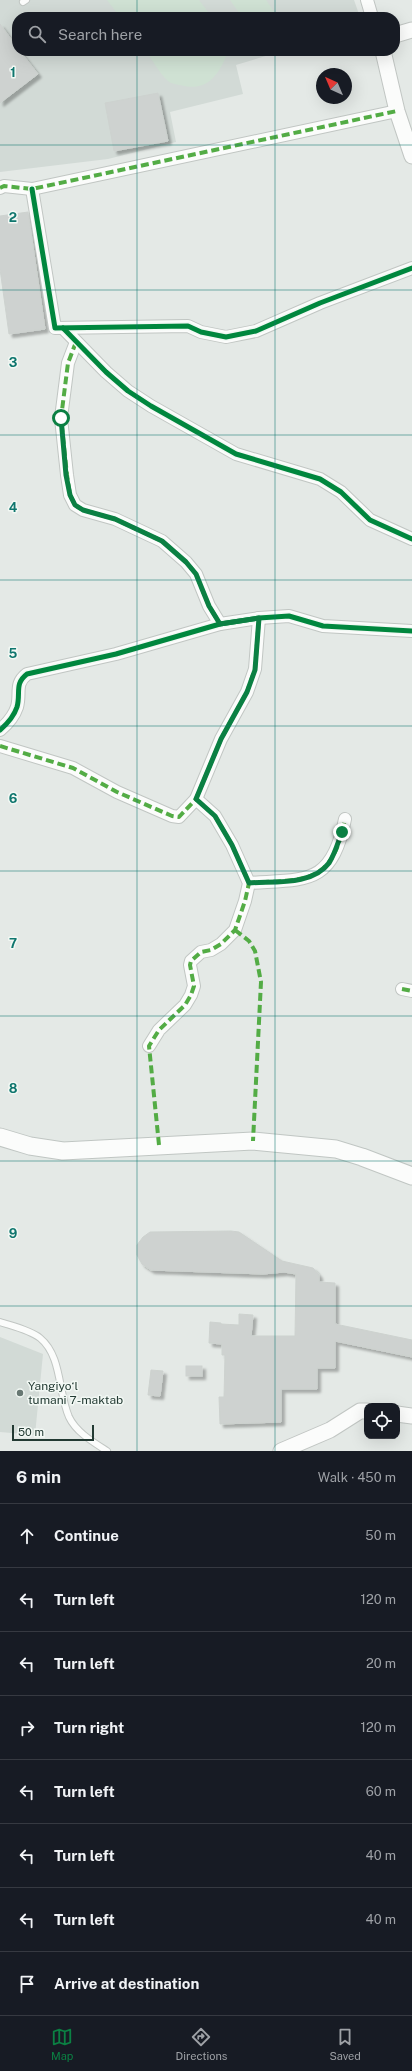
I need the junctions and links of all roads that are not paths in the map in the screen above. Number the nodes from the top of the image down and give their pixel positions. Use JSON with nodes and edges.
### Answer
{"nodes":[{"id":1,"x":367,"y":0,"type":"edge"},
{"id":2,"x":371,"y":12,"type":"edge"},
{"id":3,"x":412,"y":30,"type":"edge"},
{"id":4,"x":400,"y":34,"type":"edge"},
{"id":5,"x":384,"y":56,"type":"edge"},
{"id":6,"x":397,"y":110,"type":"junction"},
{"id":7,"x":412,"y":156,"type":"edge"},
{"id":8,"x":0,"y":188,"type":"edge"},
{"id":9,"x":32,"y":189,"type":"junction"},
{"id":10,"x":412,"y":268,"type":"edge"},
{"id":11,"x":63,"y":328,"type":"junction"},
{"id":12,"x":76,"y":342,"type":"junction"},
{"id":13,"x":412,"y":538,"type":"edge"},
{"id":14,"x":259,"y":618,"type":"junction"},
{"id":15,"x":220,"y":624,"type":"junction"},
{"id":16,"x":412,"y":631,"type":"edge"},
{"id":17,"x":0,"y":730,"type":"edge"},
{"id":18,"x":0,"y":746,"type":"edge"},
{"id":19,"x":196,"y":799,"type":"junction"},
{"id":20,"x":345,"y":819,"type":"dead end"},
{"id":21,"x":249,"y":883,"type":"junction"},
{"id":22,"x":149,"y":1046,"type":"dead end"},
{"id":23,"x":0,"y":1137,"type":"edge"},
{"id":24,"x":412,"y":1176,"type":"edge"},
{"id":25,"x":0,"y":1322,"type":"edge"},
{"id":26,"x":364,"y":1411,"type":"edge"},
{"id":27,"x":400,"y":1414,"type":"edge"},
{"id":28,"x":412,"y":1416,"type":"edge"},
{"id":29,"x":107,"y":1451,"type":"edge"},
{"id":30,"x":281,"y":1451,"type":"edge"}],
"edges":[{"from":1,"to":2,"type":"street"},
{"from":3,"to":4,"type":"street"},
{"from":5,"to":6,"type":"street"},
{"from":6,"to":7,"type":"street"},
{"from":6,"to":9,"type":"street"},
{"from":8,"to":9,"type":"street"},
{"from":9,"to":11,"type":"street"},
{"from":10,"to":11,"type":"street"},
{"from":11,"to":12,"type":"street"},
{"from":12,"to":13,"type":"street"},
{"from":12,"to":15,"type":"street"},
{"from":14,"to":15,"type":"street"},
{"from":14,"to":16,"type":"street"},
{"from":14,"to":19,"type":"street"},
{"from":15,"to":17,"type":"street"},
{"from":18,"to":19,"type":"street"},
{"from":19,"to":21,"type":"street"},
{"from":20,"to":21,"type":"street"},
{"from":21,"to":22,"type":"street"},
{"from":23,"to":24,"type":"main road"},
{"from":25,"to":29,"type":"lane"},
{"from":26,"to":30,"type":"street"},
{"from":27,"to":28,"type":"street"}]}
